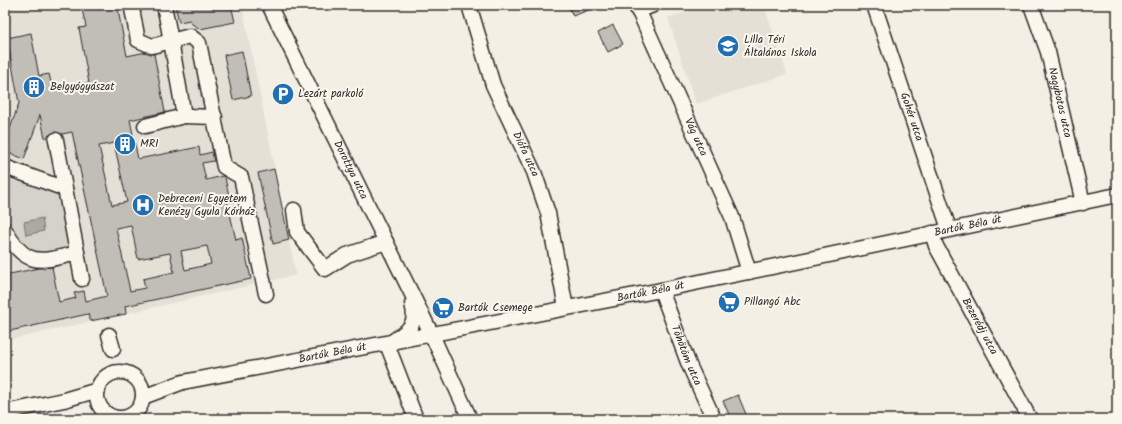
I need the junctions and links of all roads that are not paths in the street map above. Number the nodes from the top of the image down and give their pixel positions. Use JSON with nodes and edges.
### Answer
{"nodes":[{"id":1,"x":136,"y":5,"type":"edge"},
{"id":2,"x":164,"y":5,"type":"edge"},
{"id":3,"x":270,"y":5,"type":"edge"},
{"id":4,"x":469,"y":5,"type":"edge"},
{"id":5,"x":653,"y":5,"type":"edge"},
{"id":6,"x":874,"y":5,"type":"edge"},
{"id":7,"x":1031,"y":5,"type":"edge"},
{"id":8,"x":637,"y":8,"type":"edge"},
{"id":9,"x":171,"y":41,"type":"junction"},
{"id":10,"x":184,"y":116,"type":"junction"},
{"id":11,"x":215,"y":117,"type":"junction"},
{"id":12,"x":145,"y":126,"type":"dead end"},
{"id":13,"x":56,"y":140,"type":"dead end"},
{"id":14,"x":5,"y":166,"type":"edge"},
{"id":15,"x":65,"y":189,"type":"junction"},
{"id":16,"x":1117,"y":195,"type":"edge"},
{"id":17,"x":1083,"y":203,"type":"junction"},
{"id":18,"x":294,"y":210,"type":"dead end"},
{"id":19,"x":949,"y":229,"type":"junction"},
{"id":20,"x":5,"y":230,"type":"edge"},
{"id":21,"x":932,"y":233,"type":"junction"},
{"id":22,"x":386,"y":242,"type":"junction"},
{"id":23,"x":77,"y":253,"type":"junction"},
{"id":24,"x":749,"y":272,"type":"junction"},
{"id":25,"x":82,"y":279,"type":"dead end"},
{"id":26,"x":407,"y":286,"type":"junction"},
{"id":27,"x":661,"y":290,"type":"junction"},
{"id":28,"x":266,"y":294,"type":"dead end"},
{"id":29,"x":566,"y":308,"type":"junction"},
{"id":30,"x":109,"y":335,"type":"dead end"},
{"id":31,"x":432,"y":335,"type":"junction"},
{"id":32,"x":389,"y":344,"type":"junction"},
{"id":33,"x":113,"y":350,"type":"dead end"},
{"id":34,"x":139,"y":382,"type":"junction"},
{"id":35,"x":183,"y":382,"type":"junction"},
{"id":36,"x":98,"y":390,"type":"junction"},
{"id":37,"x":143,"y":397,"type":"junction"},
{"id":38,"x":64,"y":400,"type":"junction"},
{"id":39,"x":99,"y":405,"type":"junction"},
{"id":40,"x":5,"y":412,"type":"edge"},
{"id":41,"x":133,"y":417,"type":"edge"},
{"id":42,"x":416,"y":419,"type":"edge"},
{"id":43,"x":470,"y":419,"type":"edge"},
{"id":44,"x":714,"y":419,"type":"edge"},
{"id":45,"x":1030,"y":419,"type":"edge"}],
"edges":[{"from":1,"to":9,"type":"street"},
{"from":2,"to":9,"type":"street"},
{"from":3,"to":22,"type":"street","name":"Dorottya utca"},
{"from":4,"to":29,"type":"street","name":"Diófa utca"},
{"from":5,"to":8,"type":"street"},
{"from":6,"to":19,"type":"street","name":"Gohér utca"},
{"from":7,"to":17,"type":"street","name":"Nagybotos utca"},
{"from":8,"to":24,"type":"street","name":"Vág utca"},
{"from":9,"to":10,"type":"street"},
{"from":9,"to":11,"type":"street"},
{"from":10,"to":11,"type":"street"},
{"from":10,"to":12,"type":"street"},
{"from":11,"to":28,"type":"street"},
{"from":13,"to":15,"type":"street"},
{"from":14,"to":15,"type":"street"},
{"from":15,"to":23,"type":"street"},
{"from":16,"to":17,"type":"street","name":"Bartók Béla út"},
{"from":17,"to":19,"type":"street","name":"Bartók Béla út"},
{"from":18,"to":22,"type":"street"},
{"from":19,"to":21,"type":"street","name":"Bartók Béla út"},
{"from":20,"to":23,"type":"street"},
{"from":21,"to":24,"type":"street","name":"Bartók Béla út"},
{"from":21,"to":45,"type":"street","name":"Bezerédj utca"},
{"from":22,"to":26,"type":"street","name":"Dorottya utca"},
{"from":23,"to":25,"type":"street"},
{"from":24,"to":27,"type":"street","name":"Bartók Béla út"},
{"from":26,"to":31,"type":"street","name":"Dorottya utca"},
{"from":26,"to":32,"type":"street"},
{"from":27,"to":29,"type":"street","name":"Bartók Béla út"},
{"from":27,"to":44,"type":"street","name":"Töhötöm utca"},
{"from":29,"to":31,"type":"street","name":"Bartók Béla út"},
{"from":30,"to":33,"type":"street"},
{"from":31,"to":32,"type":"street","name":"Bartók Béla út"},
{"from":31,"to":43,"type":"street","name":"Dorottya utca"},
{"from":32,"to":35,"type":"street","name":"Bartók Béla út"},
{"from":32,"to":42,"type":"street"},
{"from":34,"to":35,"type":"street"},
{"from":34,"to":36,"type":"street"},
{"from":34,"to":37,"type":"street"},
{"from":35,"to":37,"type":"street"},
{"from":36,"to":38,"type":"street"},
{"from":36,"to":39,"type":"street"},
{"from":37,"to":41,"type":"street"},
{"from":38,"to":39,"type":"street"},
{"from":38,"to":40,"type":"street"},
{"from":39,"to":41,"type":"street"}]}
